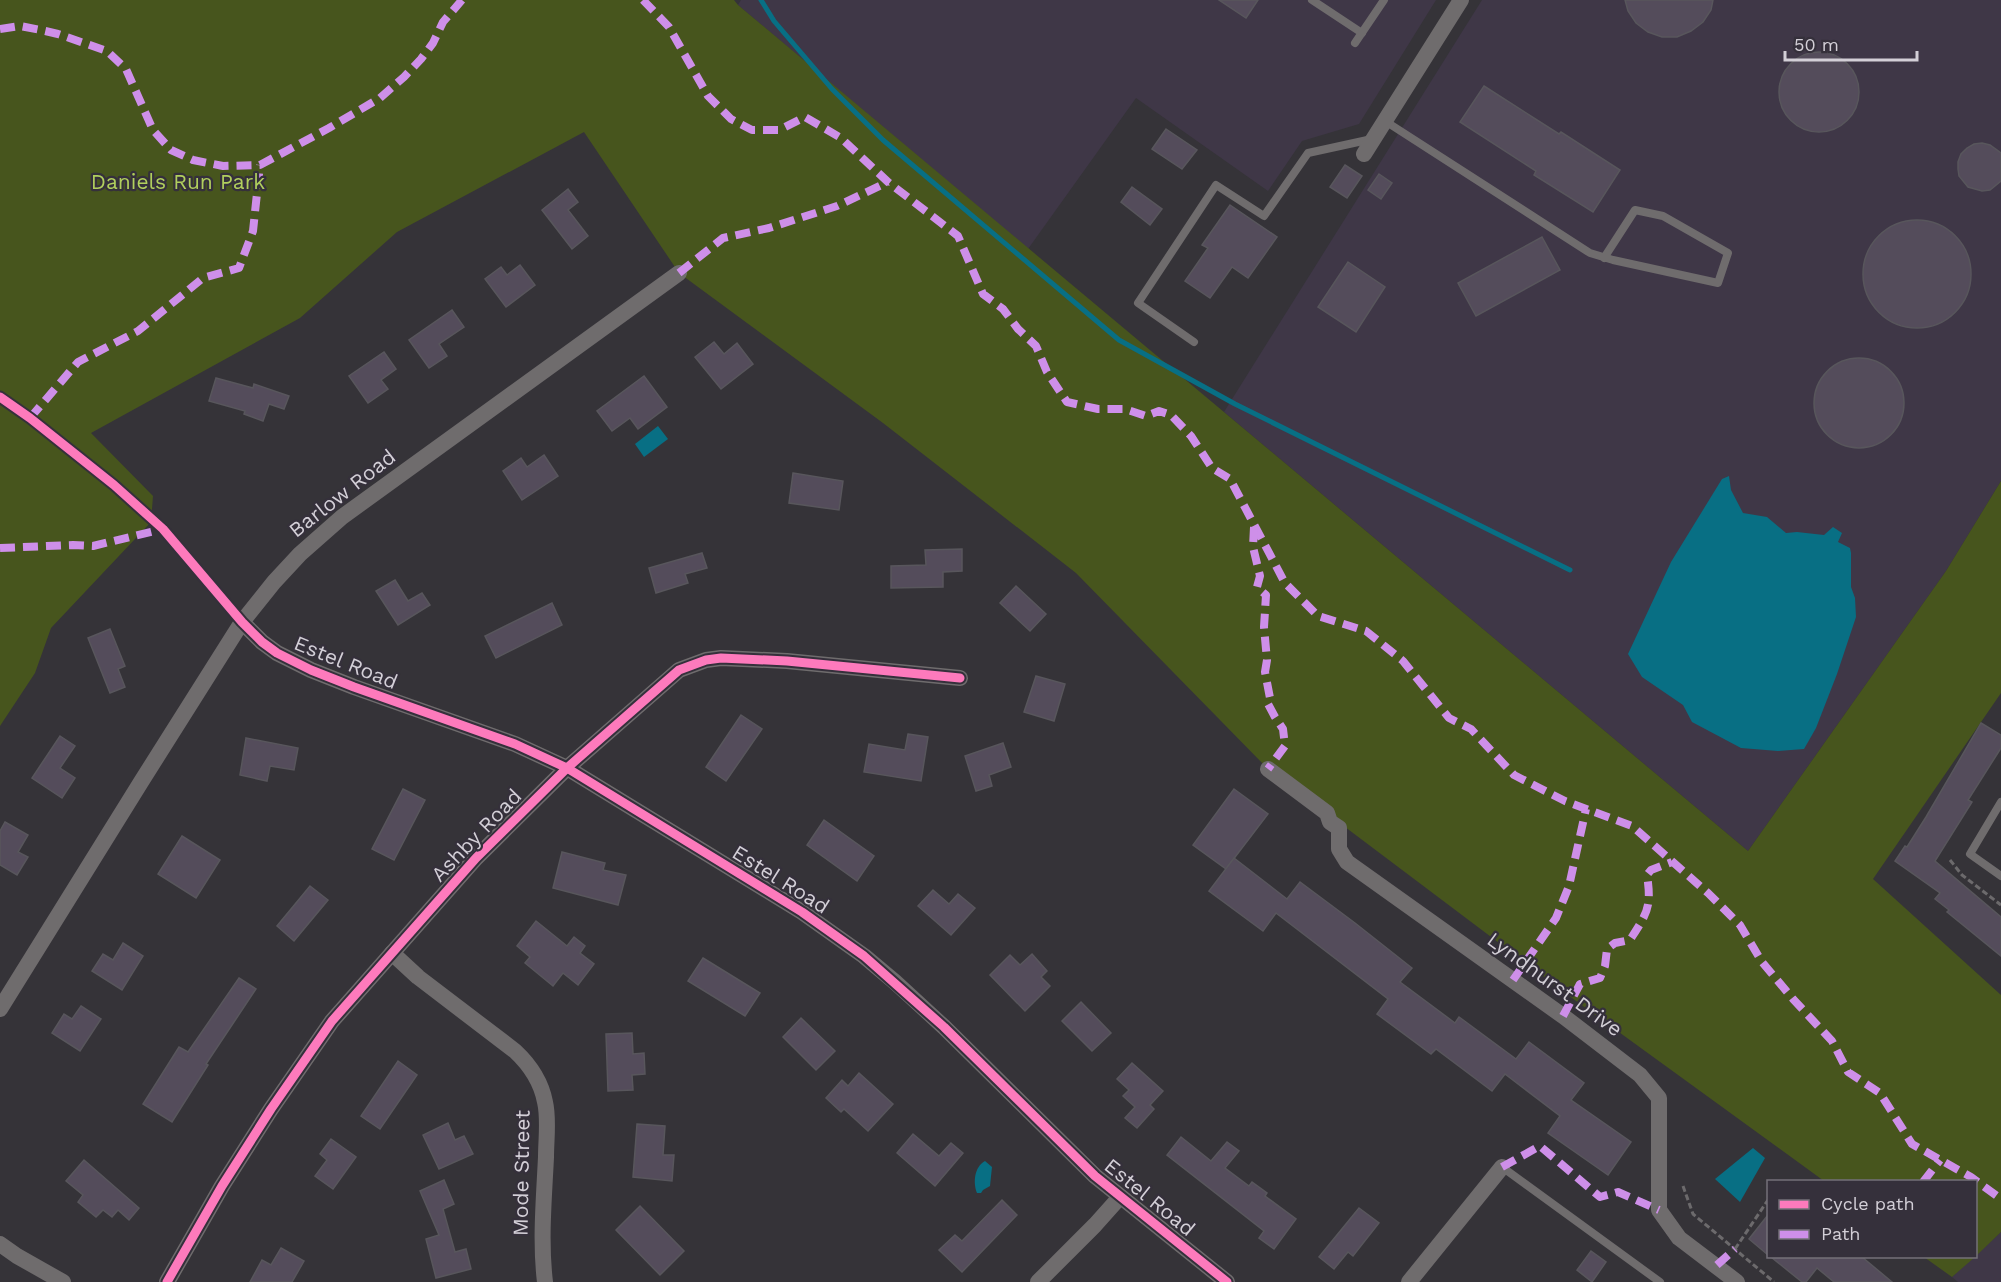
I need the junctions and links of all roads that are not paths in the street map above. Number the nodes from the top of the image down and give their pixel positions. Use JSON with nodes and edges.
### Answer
{"nodes":[{"id":1,"x":1312,"y":0,"type":"edge"},
{"id":2,"x":1383,"y":0,"type":"edge"},
{"id":3,"x":1461,"y":0,"type":"edge"},
{"id":4,"x":1362,"y":33,"type":"junction"},
{"id":5,"x":1356,"y":43,"type":"dead end"},
{"id":6,"x":1385,"y":122,"type":"junction"},
{"id":7,"x":1374,"y":139,"type":"junction"},
{"id":8,"x":1364,"y":154,"type":"dead end"},
{"id":9,"x":1604,"y":258,"type":"junction"},
{"id":10,"x":679,"y":273,"type":"dead end"},
{"id":11,"x":1194,"y":342,"type":"dead end"},
{"id":12,"x":242,"y":622,"type":"junction"},
{"id":13,"x":960,"y":678,"type":"dead end"},
{"id":14,"x":567,"y":768,"type":"junction"},
{"id":15,"x":1268,"y":769,"type":"dead end"},
{"id":16,"x":2001,"y":802,"type":"edge"},
{"id":17,"x":2001,"y":876,"type":"edge"},
{"id":18,"x":392,"y":953,"type":"junction"},
{"id":19,"x":0,"y":1009,"type":"edge"},
{"id":20,"x":1502,"y":1167,"type":"joint"},
{"id":21,"x":1120,"y":1197,"type":"junction"},
{"id":22,"x":0,"y":1244,"type":"edge"},
{"id":23,"x":63,"y":1282,"type":"edge"},
{"id":24,"x":167,"y":1282,"type":"edge"},
{"id":25,"x":545,"y":1282,"type":"edge"},
{"id":26,"x":1038,"y":1282,"type":"edge"},
{"id":27,"x":1227,"y":1282,"type":"edge"},
{"id":28,"x":1409,"y":1282,"type":"edge"},
{"id":29,"x":1660,"y":1282,"type":"edge"},
{"id":30,"x":1737,"y":1282,"type":"edge"}],
"edges":[{"from":1,"to":4,"type":"lane"},
{"from":2,"to":4,"type":"lane"},
{"from":3,"to":6,"type":"street"},
{"from":4,"to":5,"type":"lane"},
{"from":6,"to":7,"type":"street"},
{"from":6,"to":9,"type":"lane"},
{"from":7,"to":8,"type":"street"},
{"from":7,"to":11,"type":"lane"},
{"from":9,"to":9,"type":"lane"},
{"from":10,"to":12,"type":"street","name":"Barlow Road"},
{"from":12,"to":14,"type":"street","name":"Estel Road"},
{"from":12,"to":19,"type":"street","name":"Barlow Road"},
{"from":13,"to":14,"type":"street","name":"Ashby Road"},
{"from":14,"to":18,"type":"street","name":"Ashby Road"},
{"from":14,"to":21,"type":"street","name":"Estel Road"},
{"from":15,"to":30,"type":"street","name":"Lyndhurst Drive"},
{"from":16,"to":17,"type":"lane"},
{"from":18,"to":24,"type":"street","name":"Ashby Road"},
{"from":18,"to":25,"type":"street","name":"Mode Street"},
{"from":20,"to":28,"type":"street"},
{"from":20,"to":29,"type":"lane"},
{"from":21,"to":26,"type":"street"},
{"from":21,"to":27,"type":"street","name":"Estel Road"},
{"from":22,"to":23,"type":"street"}]}
